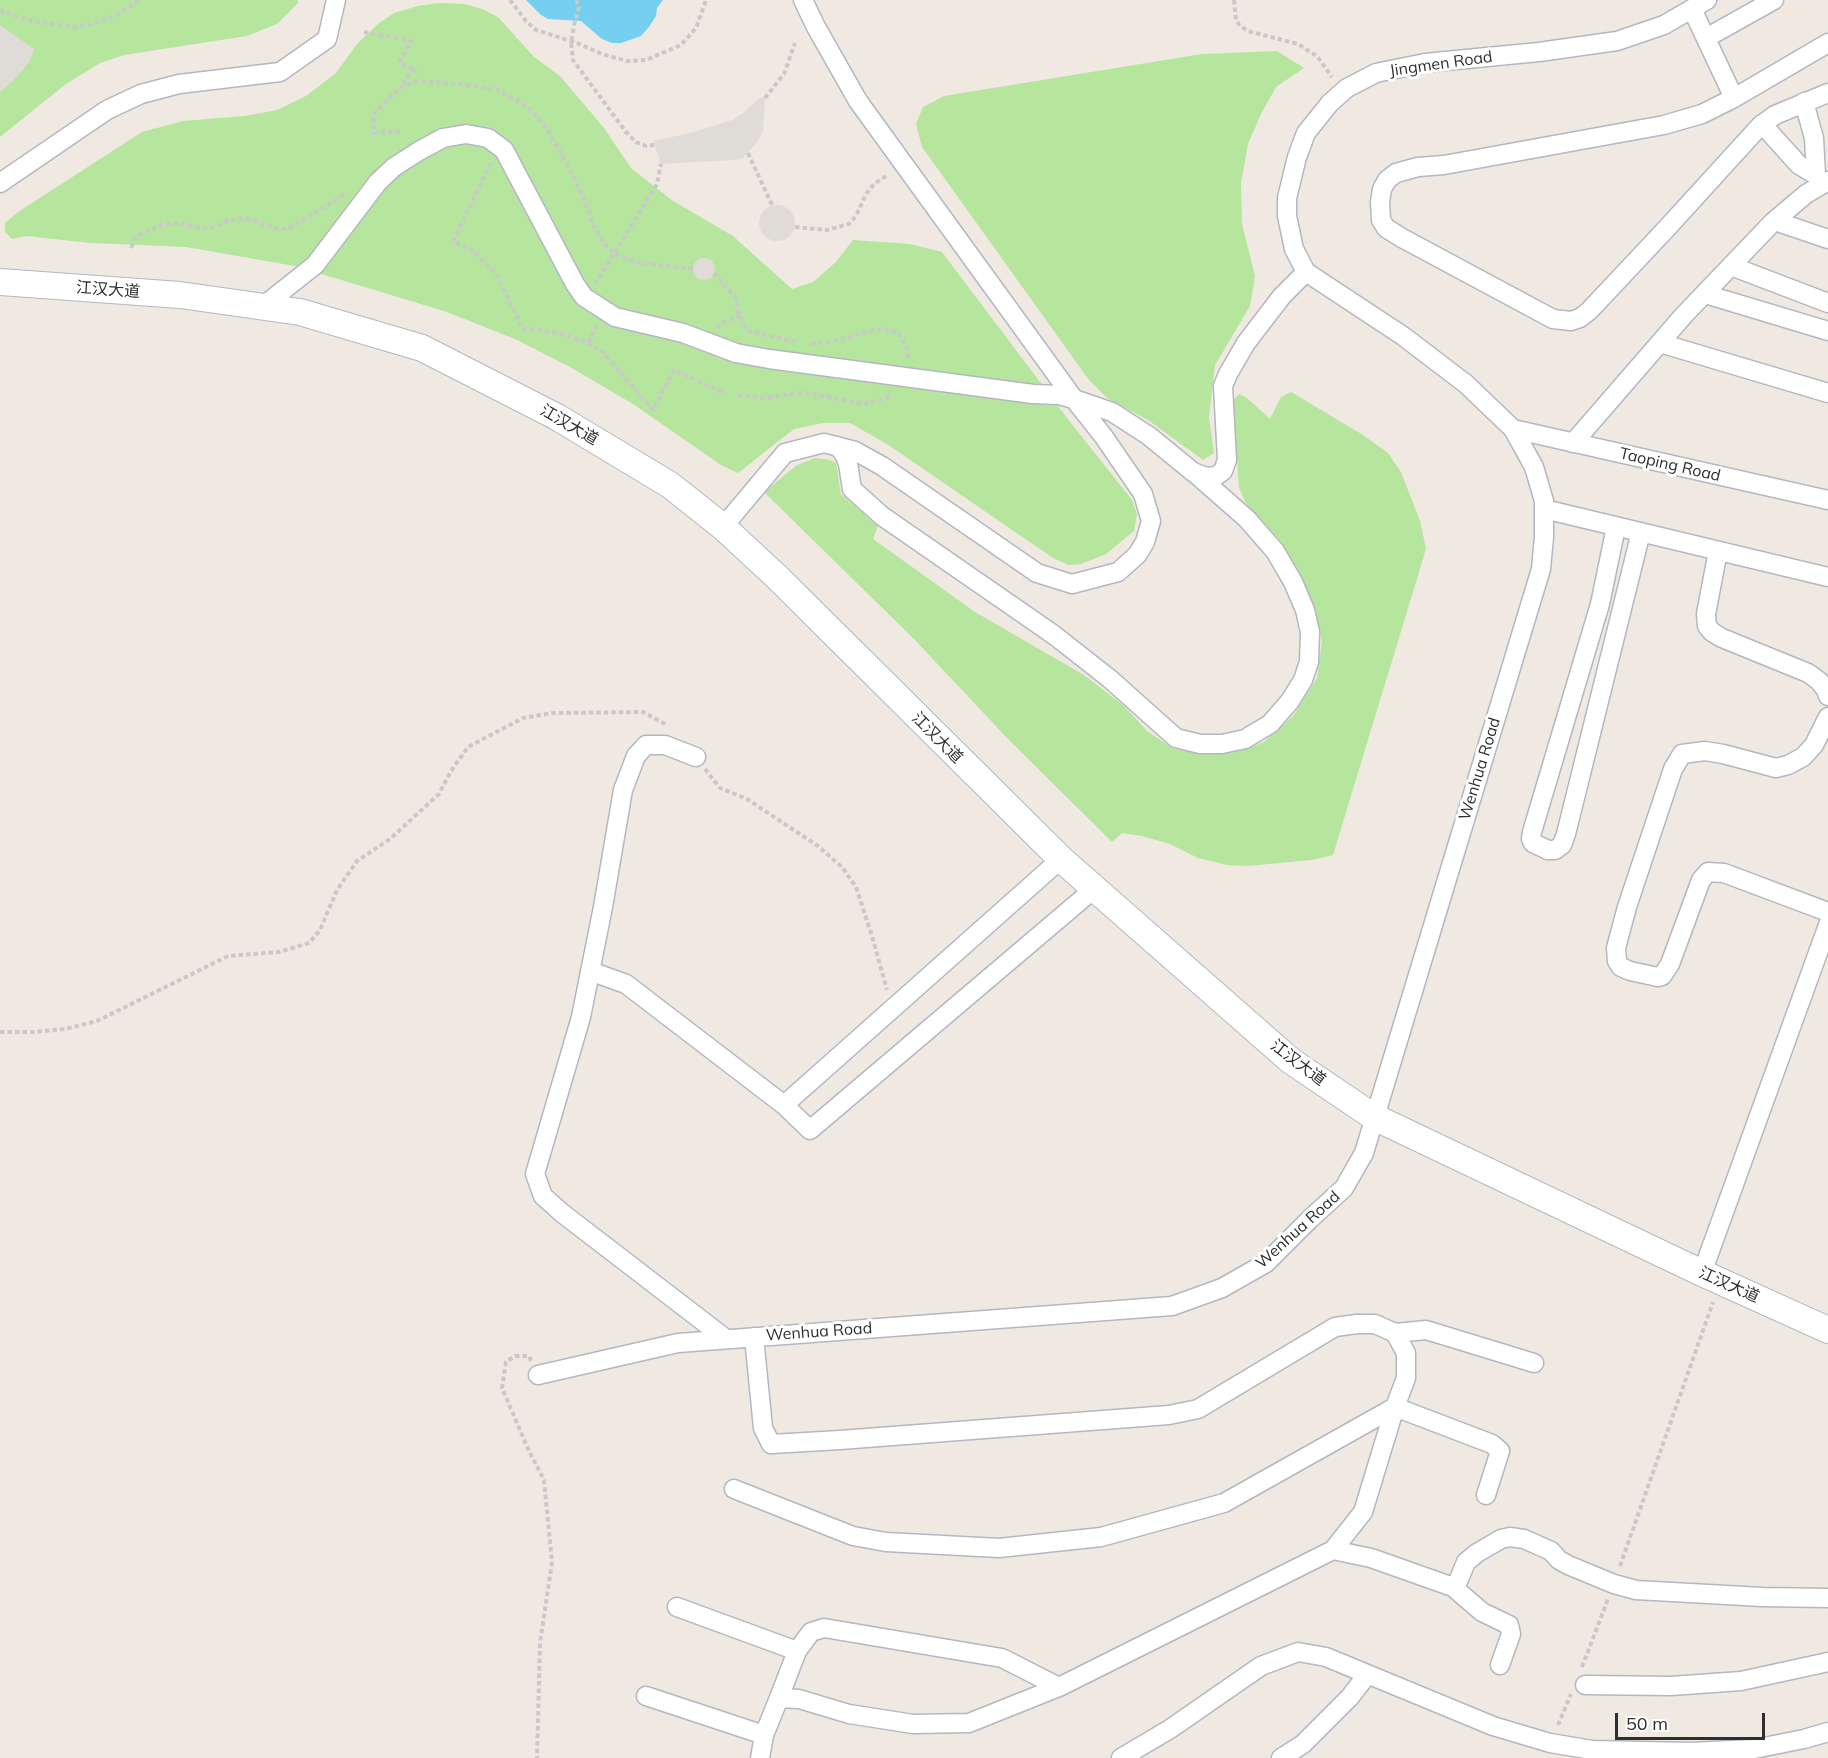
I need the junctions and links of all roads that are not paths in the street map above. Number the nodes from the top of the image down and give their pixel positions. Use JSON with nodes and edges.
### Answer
{"nodes":[{"id":1,"x":336,"y":0,"type":"edge"},
{"id":2,"x":803,"y":0,"type":"edge"},
{"id":3,"x":1774,"y":0,"type":"edge"},
{"id":4,"x":1699,"y":4,"type":"edge"},
{"id":5,"x":1706,"y":38,"type":"junction"},
{"id":6,"x":1828,"y":43,"type":"edge"},
{"id":7,"x":1828,"y":93,"type":"edge"},
{"id":8,"x":1734,"y":98,"type":"junction"},
{"id":9,"x":1804,"y":102,"type":"junction"},
{"id":10,"x":1762,"y":124,"type":"junction"},
{"id":11,"x":1824,"y":174,"type":"edge"},
{"id":12,"x":0,"y":183,"type":"edge"},
{"id":13,"x":1775,"y":221,"type":"junction"},
{"id":14,"x":1828,"y":239,"type":"edge"},
{"id":15,"x":1731,"y":266,"type":"junction"},
{"id":16,"x":1306,"y":272,"type":"junction"},
{"id":17,"x":0,"y":282,"type":"edge"},
{"id":18,"x":1705,"y":294,"type":"junction"},
{"id":19,"x":1828,"y":303,"type":"edge"},
{"id":20,"x":262,"y":307,"type":"junction"},
{"id":21,"x":1828,"y":331,"type":"edge"},
{"id":22,"x":1660,"y":343,"type":"junction"},
{"id":23,"x":1828,"y":393,"type":"edge"},
{"id":24,"x":1074,"y":399,"type":"junction"},
{"id":25,"x":1513,"y":429,"type":"junction"},
{"id":26,"x":1573,"y":443,"type":"junction"},
{"id":27,"x":838,"y":446,"type":"junction"},
{"id":28,"x":1193,"y":472,"type":"junction"},
{"id":29,"x":1828,"y":500,"type":"edge"},
{"id":30,"x":1544,"y":509,"type":"junction"},
{"id":31,"x":1616,"y":526,"type":"junction"},
{"id":32,"x":723,"y":527,"type":"junction"},
{"id":33,"x":1641,"y":532,"type":"junction"},
{"id":34,"x":1718,"y":551,"type":"junction"},
{"id":35,"x":1828,"y":577,"type":"edge"},
{"id":36,"x":1828,"y":696,"type":"edge"},
{"id":37,"x":1828,"y":717,"type":"edge"},
{"id":38,"x":696,"y":757,"type":"road end"},
{"id":39,"x":1061,"y":859,"type":"junction"},
{"id":40,"x":1094,"y":889,"type":"junction"},
{"id":41,"x":1828,"y":912,"type":"edge"},
{"id":42,"x":1828,"y":925,"type":"edge"},
{"id":43,"x":590,"y":971,"type":"junction"},
{"id":44,"x":784,"y":1105,"type":"junction"},
{"id":45,"x":1374,"y":1117,"type":"junction"},
{"id":46,"x":1711,"y":1277,"type":"junction"},
{"id":47,"x":1828,"y":1330,"type":"edge"},
{"id":48,"x":1395,"y":1333,"type":"junction"},
{"id":49,"x":754,"y":1337,"type":"junction"},
{"id":50,"x":726,"y":1339,"type":"junction"},
{"id":51,"x":1534,"y":1364,"type":"dead end"},
{"id":52,"x":538,"y":1375,"type":"road end"},
{"id":53,"x":1395,"y":1407,"type":"junction"},
{"id":54,"x":734,"y":1489,"type":"dead end"},
{"id":55,"x":1486,"y":1495,"type":"dead end"},
{"id":56,"x":1333,"y":1550,"type":"junction"},
{"id":57,"x":1453,"y":1587,"type":"junction"},
{"id":58,"x":1828,"y":1598,"type":"edge"},
{"id":59,"x":676,"y":1607,"type":"dead end"},
{"id":60,"x":797,"y":1651,"type":"junction"},
{"id":61,"x":1828,"y":1662,"type":"edge"},
{"id":62,"x":1500,"y":1665,"type":"dead end"},
{"id":63,"x":1367,"y":1675,"type":"junction"},
{"id":64,"x":1579,"y":1682,"type":"road end"},
{"id":65,"x":1059,"y":1687,"type":"junction"},
{"id":66,"x":646,"y":1696,"type":"dead end"},
{"id":67,"x":779,"y":1698,"type":"junction"},
{"id":68,"x":1828,"y":1732,"type":"edge"},
{"id":69,"x":764,"y":1735,"type":"junction"},
{"id":70,"x":760,"y":1758,"type":"edge"},
{"id":71,"x":1121,"y":1758,"type":"edge"},
{"id":72,"x":1281,"y":1758,"type":"edge"}],
"edges":[{"from":1,"to":12,"type":"street"},
{"from":2,"to":24,"type":"street"},
{"from":3,"to":5,"type":"street"},
{"from":4,"to":5,"type":"street"},
{"from":4,"to":16,"type":"street","name":"Jingmen Road"},
{"from":5,"to":8,"type":"street"},
{"from":6,"to":8,"type":"street"},
{"from":7,"to":9,"type":"street"},
{"from":8,"to":10,"type":"street"},
{"from":9,"to":10,"type":"street"},
{"from":9,"to":11,"type":"street"},
{"from":10,"to":11,"type":"street"},
{"from":11,"to":13,"type":"street"},
{"from":13,"to":14,"type":"street"},
{"from":13,"to":15,"type":"street"},
{"from":15,"to":18,"type":"street"},
{"from":15,"to":19,"type":"street"},
{"from":16,"to":25,"type":"street"},
{"from":16,"to":28,"type":"street"},
{"from":17,"to":20,"type":"main road","name":"江汉大道"},
{"from":18,"to":21,"type":"street"},
{"from":18,"to":22,"type":"street"},
{"from":20,"to":24,"type":"street"},
{"from":20,"to":32,"type":"main road","name":"江汉大道"},
{"from":22,"to":23,"type":"street"},
{"from":22,"to":26,"type":"street"},
{"from":24,"to":27,"type":"street"},
{"from":24,"to":28,"type":"street"},
{"from":25,"to":26,"type":"street","name":"Taoping Road"},
{"from":25,"to":30,"type":"street","name":"Wenhua Road"},
{"from":26,"to":29,"type":"street","name":"Taoping Road"},
{"from":27,"to":28,"type":"street"},
{"from":27,"to":32,"type":"street"},
{"from":30,"to":31,"type":"street"},
{"from":30,"to":45,"type":"street","name":"Wenhua Road"},
{"from":31,"to":33,"type":"street"},
{"from":31,"to":33,"type":"street"},
{"from":32,"to":39,"type":"main road","name":"江汉大道"},
{"from":33,"to":34,"type":"street"},
{"from":34,"to":35,"type":"street"},
{"from":34,"to":36,"type":"street"},
{"from":37,"to":41,"type":"street"},
{"from":38,"to":43,"type":"street"},
{"from":39,"to":40,"type":"main road","name":"江汉大道"},
{"from":39,"to":44,"type":"street"},
{"from":40,"to":44,"type":"street"},
{"from":40,"to":45,"type":"main road","name":"江汉大道"},
{"from":42,"to":46,"type":"street"},
{"from":43,"to":44,"type":"street"},
{"from":43,"to":50,"type":"street"},
{"from":45,"to":46,"type":"main road","name":"江汉大道"},
{"from":45,"to":49,"type":"street","name":"Wenhua Road"},
{"from":46,"to":47,"type":"main road","name":"江汉大道"},
{"from":48,"to":49,"type":"street"},
{"from":48,"to":51,"type":"street"},
{"from":48,"to":53,"type":"street"},
{"from":49,"to":50,"type":"street","name":"Wenhua Road"},
{"from":50,"to":52,"type":"street","name":"Wenhua Road"},
{"from":53,"to":54,"type":"street"},
{"from":53,"to":55,"type":"street"},
{"from":53,"to":56,"type":"street"},
{"from":56,"to":57,"type":"street"},
{"from":56,"to":65,"type":"street"},
{"from":57,"to":58,"type":"street"},
{"from":57,"to":62,"type":"street"},
{"from":59,"to":60,"type":"street"},
{"from":60,"to":65,"type":"street"},
{"from":60,"to":67,"type":"street"},
{"from":61,"to":64,"type":"street"},
{"from":63,"to":68,"type":"street"},
{"from":63,"to":71,"type":"street"},
{"from":63,"to":72,"type":"street"},
{"from":65,"to":67,"type":"street"},
{"from":66,"to":69,"type":"street"},
{"from":67,"to":69,"type":"street"},
{"from":69,"to":70,"type":"street"}]}
